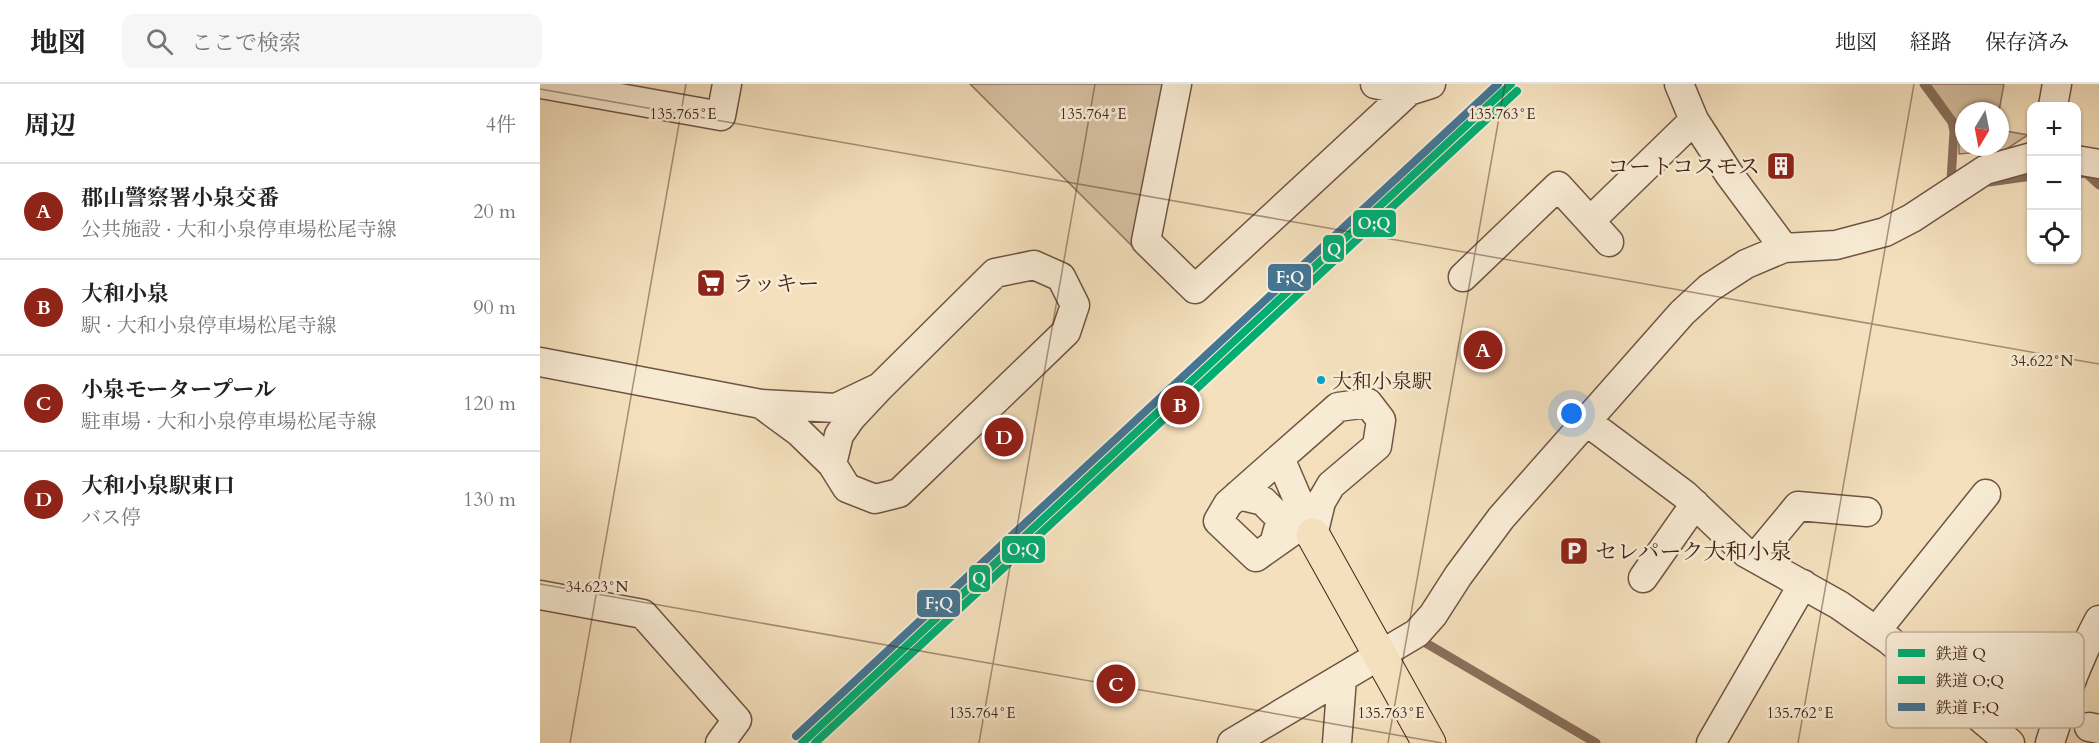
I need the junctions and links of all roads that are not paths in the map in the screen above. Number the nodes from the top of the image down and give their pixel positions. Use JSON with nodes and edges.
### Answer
{"nodes":[{"id":1,"x":541,"y":84,"type":"edge"},
{"id":2,"x":727,"y":84,"type":"edge"},
{"id":3,"x":1177,"y":84,"type":"edge"},
{"id":4,"x":1375,"y":84,"type":"edge"},
{"id":5,"x":1679,"y":84,"type":"edge"},
{"id":6,"x":2057,"y":84,"type":"edge"},
{"id":7,"x":1420,"y":88,"type":"edge"},
{"id":8,"x":2054,"y":102,"type":"edge"},
{"id":9,"x":1694,"y":120,"type":"junction"},
{"id":10,"x":2027,"y":158,"type":"edge"},
{"id":11,"x":2081,"y":161,"type":"edge"},
{"id":12,"x":2099,"y":164,"type":"edge"},
{"id":13,"x":1590,"y":221,"type":"junction"},
{"id":14,"x":1609,"y":242,"type":"dead end"},
{"id":15,"x":1784,"y":248,"type":"junction"},
{"id":16,"x":1463,"y":277,"type":"dead end"},
{"id":17,"x":540,"y":362,"type":"edge"},
{"id":18,"x":880,"y":387,"type":"junction"},
{"id":19,"x":761,"y":404,"type":"junction"},
{"id":20,"x":1586,"y":421,"type":"junction"},
{"id":21,"x":1280,"y":458,"type":"junction"},
{"id":22,"x":832,"y":464,"type":"junction"},
{"id":23,"x":1986,"y":494,"type":"dead end"},
{"id":24,"x":1238,"y":495,"type":"junction"},
{"id":25,"x":1695,"y":504,"type":"junction"},
{"id":26,"x":1867,"y":512,"type":"dead end"},
{"id":27,"x":1313,"y":535,"type":"junction"},
{"id":28,"x":1274,"y":544,"type":"junction"},
{"id":29,"x":1755,"y":558,"type":"junction"},
{"id":30,"x":1643,"y":578,"type":"dead end"},
{"id":31,"x":1803,"y":584,"type":"junction"},
{"id":32,"x":540,"y":595,"type":"edge"},
{"id":33,"x":2099,"y":620,"type":"edge"},
{"id":34,"x":1876,"y":631,"type":"junction"},
{"id":35,"x":1886,"y":639,"type":"edge"},
{"id":36,"x":2084,"y":649,"type":"edge"},
{"id":37,"x":1379,"y":655,"type":"junction"},
{"id":38,"x":1342,"y":678,"type":"junction"},
{"id":39,"x":1992,"y":728,"type":"edge"},
{"id":40,"x":2054,"y":728,"type":"edge"},
{"id":41,"x":720,"y":743,"type":"edge"},
{"id":42,"x":1232,"y":743,"type":"edge"},
{"id":43,"x":1338,"y":743,"type":"edge"},
{"id":44,"x":1429,"y":743,"type":"edge"},
{"id":45,"x":1711,"y":743,"type":"edge"},
{"id":46,"x":2010,"y":743,"type":"edge"},
{"id":47,"x":2050,"y":743,"type":"edge"}],
"edges":[{"from":1,"to":2,"type":"street"},
{"from":3,"to":7,"type":"street"},
{"from":4,"to":7,"type":"street"},
{"from":5,"to":9,"type":"street"},
{"from":6,"to":8,"type":"street"},
{"from":9,"to":13,"type":"street"},
{"from":9,"to":15,"type":"street"},
{"from":10,"to":15,"type":"street"},
{"from":11,"to":12,"type":"street"},
{"from":13,"to":14,"type":"street"},
{"from":13,"to":16,"type":"street"},
{"from":15,"to":20,"type":"street"},
{"from":17,"to":19,"type":"street"},
{"from":18,"to":19,"type":"street"},
{"from":18,"to":22,"type":"street"},
{"from":18,"to":22,"type":"street"},
{"from":19,"to":22,"type":"street"},
{"from":20,"to":25,"type":"street"},
{"from":20,"to":37,"type":"street"},
{"from":21,"to":24,"type":"street"},
{"from":21,"to":27,"type":"street"},
{"from":21,"to":27,"type":"street"},
{"from":23,"to":34,"type":"street"},
{"from":24,"to":28,"type":"street"},
{"from":24,"to":28,"type":"street"},
{"from":25,"to":29,"type":"street"},
{"from":25,"to":30,"type":"street"},
{"from":26,"to":29,"type":"street"},
{"from":27,"to":28,"type":"street"},
{"from":27,"to":37,"type":"main road"},
{"from":29,"to":31,"type":"street"},
{"from":31,"to":34,"type":"street"},
{"from":31,"to":45,"type":"street"},
{"from":32,"to":41,"type":"street"},
{"from":33,"to":36,"type":"street"},
{"from":34,"to":35,"type":"street"},
{"from":37,"to":38,"type":"street"},
{"from":37,"to":44,"type":"main road"},
{"from":38,"to":42,"type":"street"},
{"from":38,"to":43,"type":"street"},
{"from":39,"to":46,"type":"street"},
{"from":40,"to":47,"type":"street"}]}
